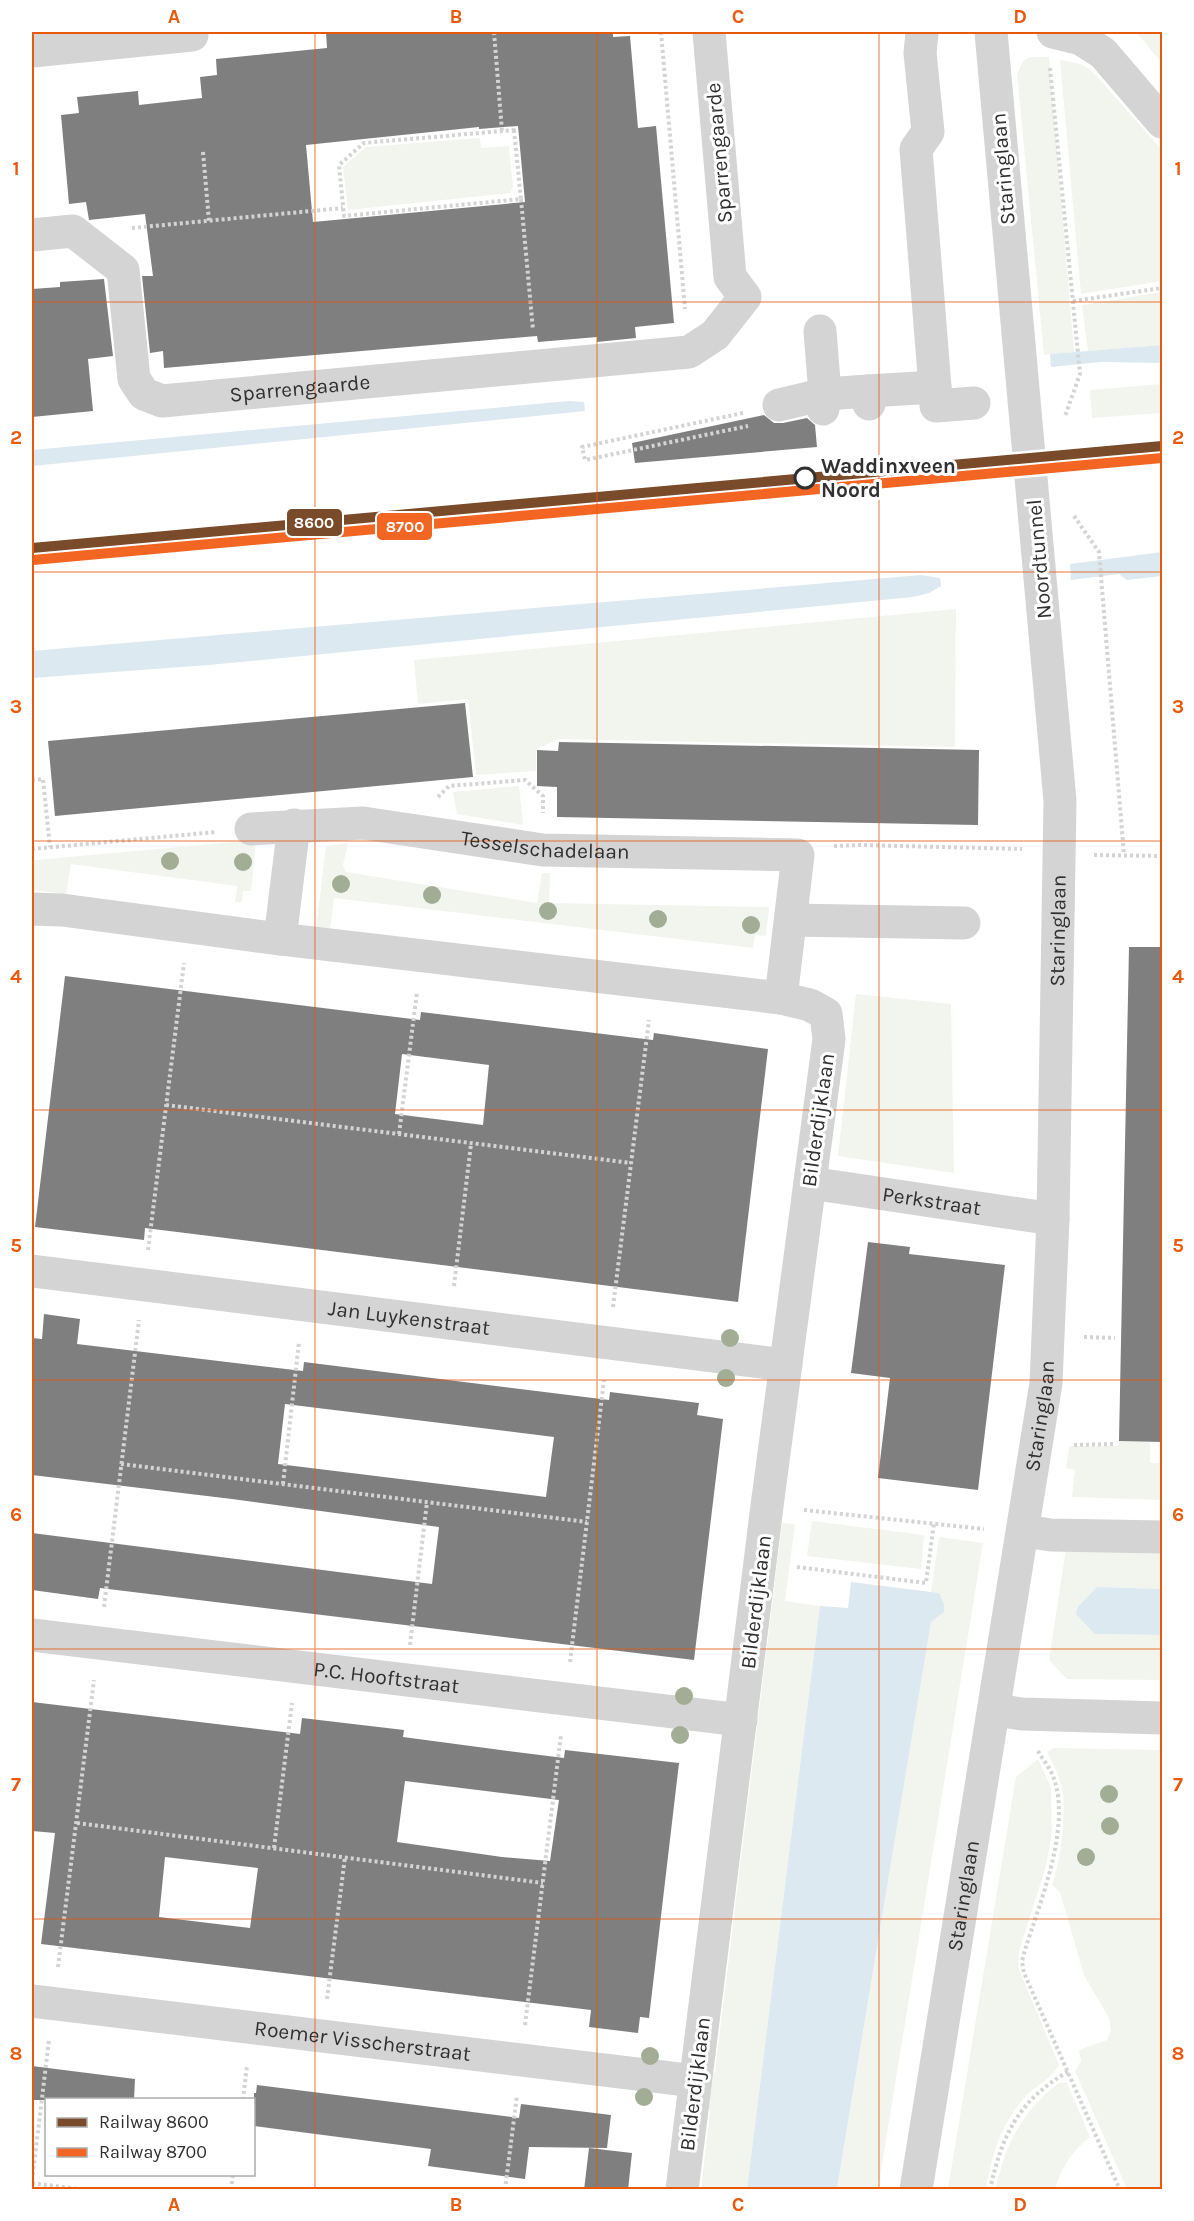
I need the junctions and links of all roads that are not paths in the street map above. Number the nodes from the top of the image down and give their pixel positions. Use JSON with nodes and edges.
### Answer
{"nodes":[{"id":1,"x":709,"y":32,"type":"edge"},
{"id":2,"x":991,"y":32,"type":"edge"},
{"id":3,"x":922,"y":33,"type":"dead end"},
{"id":4,"x":192,"y":35,"type":"dead end"},
{"id":5,"x":1051,"y":44,"type":"edge"},
{"id":6,"x":32,"y":51,"type":"edge"},
{"id":7,"x":1162,"y":122,"type":"edge"},
{"id":8,"x":32,"y":234,"type":"edge"},
{"id":9,"x":1015,"y":308,"type":"joint"},
{"id":10,"x":820,"y":331,"type":"dead end"},
{"id":11,"x":934,"y":387,"type":"junction"},
{"id":12,"x":824,"y":402,"type":"junction"},
{"id":13,"x":974,"y":403,"type":"dead end"},
{"id":14,"x":778,"y":405,"type":"road end"},
{"id":15,"x":1046,"y":632,"type":"joint"},
{"id":16,"x":294,"y":825,"type":"junction"},
{"id":17,"x":251,"y":829,"type":"road end"},
{"id":18,"x":32,"y":909,"type":"edge"},
{"id":19,"x":791,"y":920,"type":"junction"},
{"id":20,"x":964,"y":923,"type":"dead end"},
{"id":21,"x":280,"y":939,"type":"junction"},
{"id":22,"x":781,"y":998,"type":"junction"},
{"id":23,"x":810,"y":1183,"type":"junction"},
{"id":24,"x":1053,"y":1218,"type":"junction"},
{"id":25,"x":32,"y":1271,"type":"edge"},
{"id":26,"x":786,"y":1365,"type":"junction"},
{"id":27,"x":1024,"y":1531,"type":"junction"},
{"id":28,"x":1162,"y":1537,"type":"edge"},
{"id":29,"x":32,"y":1635,"type":"edge"},
{"id":30,"x":1008,"y":1712,"type":"junction"},
{"id":31,"x":1162,"y":1718,"type":"edge"},
{"id":32,"x":741,"y":1720,"type":"junction"},
{"id":33,"x":43,"y":2002,"type":"edge"},
{"id":34,"x":695,"y":2081,"type":"junction"},
{"id":35,"x":682,"y":2190,"type":"edge"},
{"id":36,"x":916,"y":2190,"type":"edge"}],
"edges":[{"from":1,"to":8,"type":"street","name":"Sparrengaarde"},
{"from":2,"to":9,"type":"street","name":"Staringlaan"},
{"from":3,"to":11,"type":"street"},
{"from":4,"to":6,"type":"street"},
{"from":5,"to":7,"type":"street"},
{"from":9,"to":15,"type":"street","name":"Noordtunnel"},
{"from":10,"to":12,"type":"street"},
{"from":11,"to":12,"type":"street"},
{"from":11,"to":13,"type":"street"},
{"from":12,"to":14,"type":"street"},
{"from":15,"to":24,"type":"street","name":"Staringlaan"},
{"from":16,"to":17,"type":"street","name":"Tesselschadelaan"},
{"from":16,"to":19,"type":"street","name":"Tesselschadelaan"},
{"from":16,"to":21,"type":"street"},
{"from":18,"to":21,"type":"street"},
{"from":19,"to":20,"type":"street"},
{"from":19,"to":22,"type":"street"},
{"from":21,"to":22,"type":"street"},
{"from":22,"to":23,"type":"street","name":"Bilderdijklaan"},
{"from":23,"to":24,"type":"street","name":"Perkstraat"},
{"from":23,"to":26,"type":"street","name":"Bilderdijklaan"},
{"from":24,"to":27,"type":"street","name":"Staringlaan"},
{"from":25,"to":26,"type":"street","name":"Jan Luykenstraat"},
{"from":26,"to":32,"type":"street","name":"Bilderdijklaan"},
{"from":27,"to":28,"type":"street"},
{"from":27,"to":30,"type":"street","name":"Staringlaan"},
{"from":29,"to":32,"type":"street","name":"P.C. Hooftstraat"},
{"from":30,"to":31,"type":"street"},
{"from":30,"to":36,"type":"street","name":"Staringlaan"},
{"from":32,"to":34,"type":"street","name":"Bilderdijklaan"},
{"from":33,"to":34,"type":"street","name":"Roemer Visscherstraat"},
{"from":34,"to":35,"type":"street","name":"Bilderdijklaan"}]}
